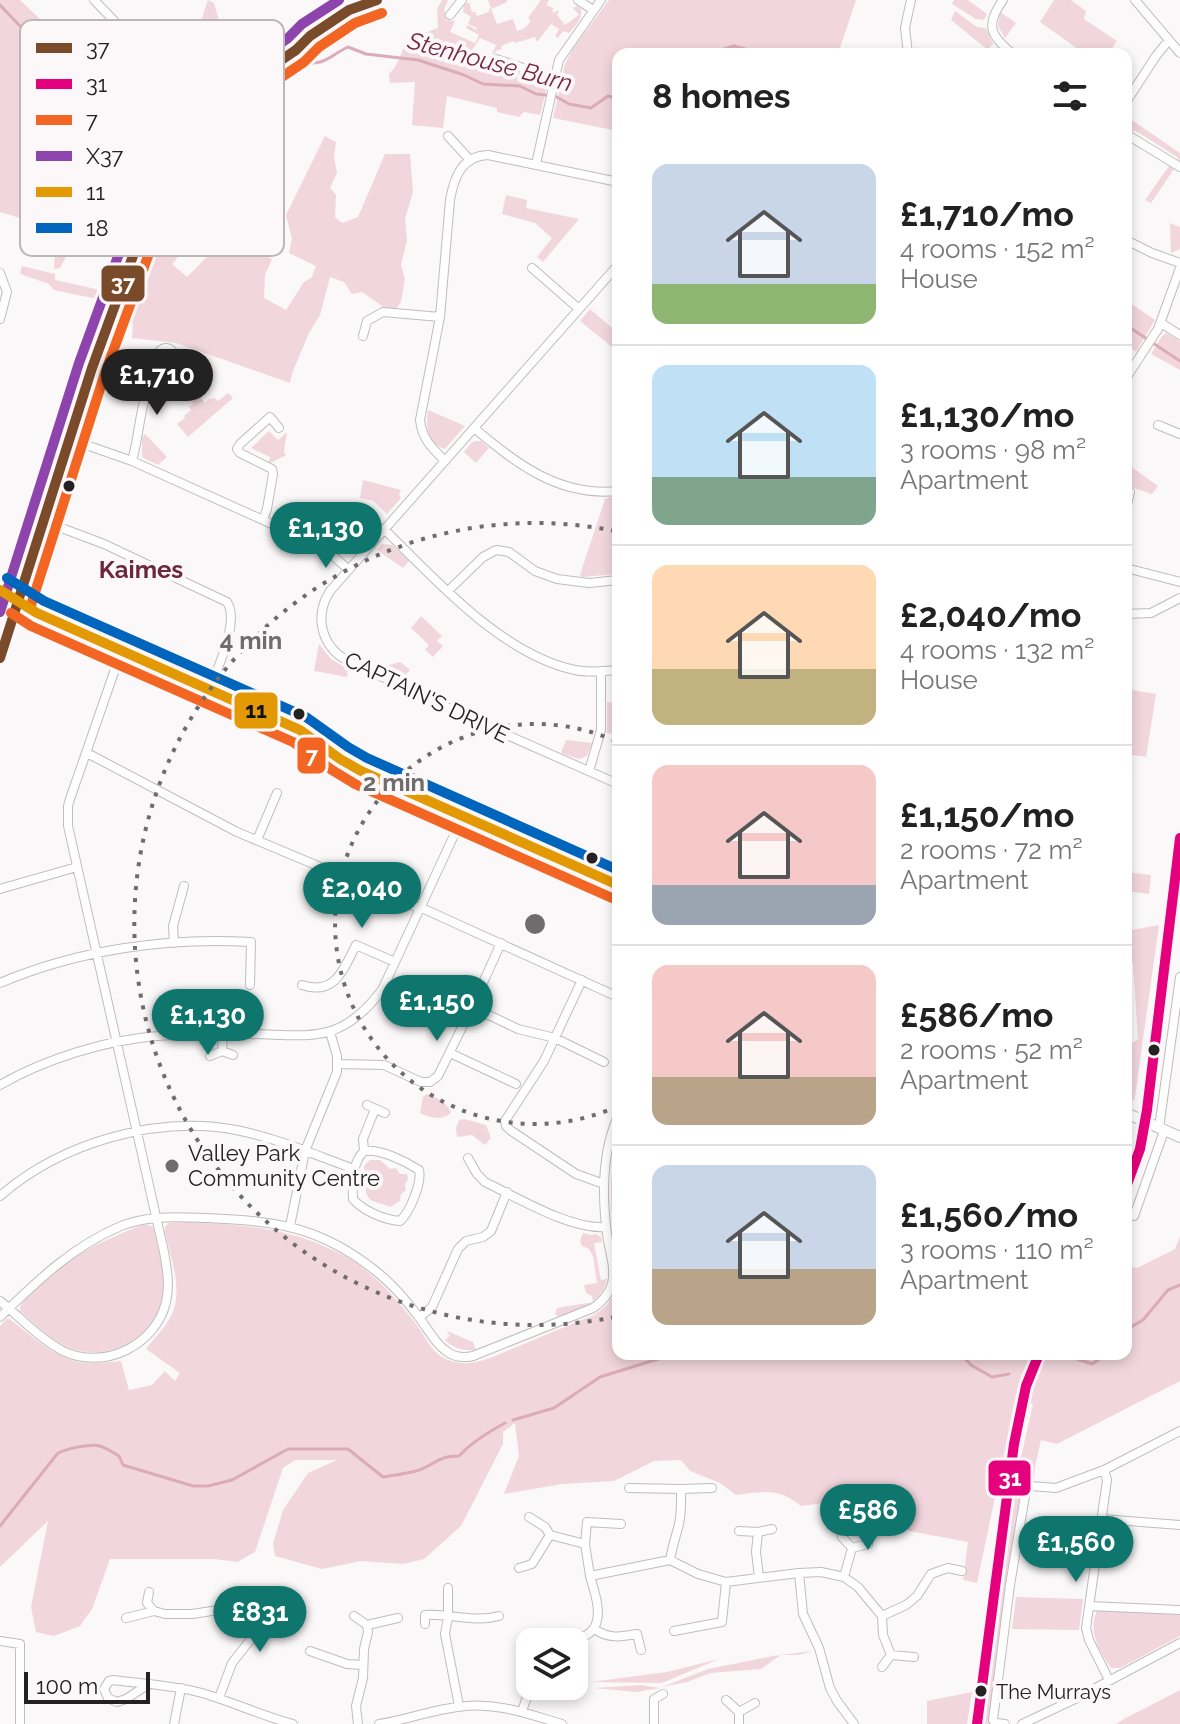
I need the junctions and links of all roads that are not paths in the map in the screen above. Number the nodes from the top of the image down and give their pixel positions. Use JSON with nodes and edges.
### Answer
{"nodes":[{"id":1,"x":94,"y":0,"type":"edge"},
{"id":2,"x":462,"y":0,"type":"edge"},
{"id":3,"x":578,"y":0,"type":"edge"},
{"id":4,"x":601,"y":0,"type":"edge"},
{"id":5,"x":911,"y":0,"type":"edge"},
{"id":6,"x":1003,"y":0,"type":"edge"},
{"id":7,"x":1135,"y":0,"type":"edge"},
{"id":8,"x":373,"y":1,"type":"edge"},
{"id":9,"x":593,"y":10,"type":"junction"},
{"id":10,"x":450,"y":15,"type":"dead end"},
{"id":11,"x":113,"y":20,"type":"edge"},
{"id":12,"x":1169,"y":40,"type":"junction"},
{"id":13,"x":907,"y":48,"type":"edge"},
{"id":14,"x":1006,"y":48,"type":"edge"},
{"id":15,"x":1180,"y":53,"type":"edge"},
{"id":16,"x":284,"y":58,"type":"edge"},
{"id":17,"x":496,"y":59,"type":"dead end"},
{"id":18,"x":554,"y":78,"type":"junction"},
{"id":19,"x":1132,"y":93,"type":"edge"},
{"id":20,"x":453,"y":138,"type":"dead end"},
{"id":21,"x":1132,"y":138,"type":"edge"},
{"id":22,"x":470,"y":160,"type":"junction"},
{"id":23,"x":536,"y":164,"type":"junction"},
{"id":24,"x":1180,"y":167,"type":"edge"},
{"id":25,"x":612,"y":181,"type":"edge"},
{"id":26,"x":1132,"y":243,"type":"edge"},
{"id":27,"x":133,"y":256,"type":"edge"},
{"id":28,"x":1180,"y":266,"type":"edge"},
{"id":29,"x":532,"y":268,"type":"dead end"},
{"id":30,"x":612,"y":272,"type":"edge"},
{"id":31,"x":0,"y":273,"type":"edge"},
{"id":32,"x":579,"y":309,"type":"junction"},
{"id":33,"x":440,"y":317,"type":"junction"},
{"id":34,"x":0,"y":319,"type":"edge"},
{"id":35,"x":1161,"y":323,"type":"junction"},
{"id":36,"x":1180,"y":335,"type":"edge"},
{"id":37,"x":363,"y":336,"type":"dead end"},
{"id":38,"x":161,"y":362,"type":"dead end"},
{"id":39,"x":1132,"y":369,"type":"edge"},
{"id":40,"x":1158,"y":425,"type":"dead end"},
{"id":41,"x":279,"y":428,"type":"dead end"},
{"id":42,"x":474,"y":428,"type":"junction"},
{"id":43,"x":1180,"y":434,"type":"edge"},
{"id":44,"x":69,"y":439,"type":"junction"},
{"id":45,"x":132,"y":461,"type":"junction"},
{"id":46,"x":445,"y":461,"type":"junction"},
{"id":47,"x":612,"y":491,"type":"edge"},
{"id":48,"x":263,"y":520,"type":"junction"},
{"id":49,"x":43,"y":521,"type":"junction"},
{"id":50,"x":384,"y":529,"type":"junction"},
{"id":51,"x":348,"y":569,"type":"junction"},
{"id":52,"x":1132,"y":570,"type":"edge"},
{"id":53,"x":612,"y":581,"type":"edge"},
{"id":54,"x":1180,"y":582,"type":"edge"},
{"id":55,"x":0,"y":590,"type":"edge"},
{"id":56,"x":448,"y":591,"type":"junction"},
{"id":57,"x":1180,"y":598,"type":"edge"},
{"id":58,"x":18,"y":601,"type":"junction"},
{"id":59,"x":1132,"y":614,"type":"edge"},
{"id":60,"x":121,"y":652,"type":"junction"},
{"id":61,"x":0,"y":658,"type":"edge"},
{"id":62,"x":612,"y":670,"type":"edge"},
{"id":63,"x":601,"y":671,"type":"junction"},
{"id":64,"x":209,"y":690,"type":"junction"},
{"id":65,"x":87,"y":753,"type":"junction"},
{"id":66,"x":589,"y":771,"type":"junction"},
{"id":67,"x":612,"y":781,"type":"edge"},
{"id":68,"x":277,"y":793,"type":"dead end"},
{"id":69,"x":463,"y":816,"type":"junction"},
{"id":70,"x":1180,"y":838,"type":"edge"},
{"id":71,"x":257,"y":840,"type":"junction"},
{"id":72,"x":77,"y":867,"type":"junction"},
{"id":73,"x":612,"y":882,"type":"edge"},
{"id":74,"x":184,"y":886,"type":"dead end"},
{"id":75,"x":0,"y":889,"type":"edge"},
{"id":76,"x":420,"y":908,"type":"junction"},
{"id":77,"x":174,"y":943,"type":"junction"},
{"id":78,"x":501,"y":943,"type":"junction"},
{"id":79,"x":96,"y":953,"type":"junction"},
{"id":80,"x":395,"y":962,"type":"junction"},
{"id":81,"x":1180,"y":977,"type":"edge"},
{"id":82,"x":582,"y":980,"type":"junction"},
{"id":83,"x":0,"y":983,"type":"edge"},
{"id":84,"x":250,"y":985,"type":"dead end"},
{"id":85,"x":302,"y":985,"type":"dead end"},
{"id":86,"x":612,"y":994,"type":"edge"},
{"id":87,"x":472,"y":1007,"type":"junction"},
{"id":88,"x":330,"y":1032,"type":"junction"},
{"id":89,"x":223,"y":1034,"type":"junction"},
{"id":90,"x":555,"y":1038,"type":"junction"},
{"id":91,"x":117,"y":1042,"type":"junction"},
{"id":92,"x":222,"y":1051,"type":"junction"},
{"id":93,"x":450,"y":1053,"type":"junction"},
{"id":94,"x":233,"y":1055,"type":"dead end"},
{"id":95,"x":210,"y":1056,"type":"dead end"},
{"id":96,"x":604,"y":1062,"type":"dead end"},
{"id":97,"x":338,"y":1064,"type":"junction"},
{"id":98,"x":516,"y":1084,"type":"dead end"},
{"id":99,"x":0,"y":1085,"type":"edge"},
{"id":100,"x":385,"y":1113,"type":"dead end"},
{"id":101,"x":1132,"y":1116,"type":"edge"},
{"id":102,"x":1145,"y":1122,"type":"junction"},
{"id":103,"x":1162,"y":1130,"type":"junction"},
{"id":104,"x":137,"y":1131,"type":"junction"},
{"id":105,"x":612,"y":1133,"type":"edge"},
{"id":106,"x":1180,"y":1137,"type":"edge"},
{"id":107,"x":305,"y":1151,"type":"junction"},
{"id":108,"x":364,"y":1151,"type":"junction"},
{"id":109,"x":468,"y":1158,"type":"dead end"},
{"id":110,"x":354,"y":1169,"type":"junction"},
{"id":111,"x":1132,"y":1173,"type":"edge"},
{"id":112,"x":604,"y":1184,"type":"junction"},
{"id":113,"x":507,"y":1192,"type":"junction"},
{"id":114,"x":0,"y":1196,"type":"edge"},
{"id":115,"x":1134,"y":1216,"type":"dead end"},
{"id":116,"x":156,"y":1218,"type":"junction"},
{"id":117,"x":290,"y":1226,"type":"junction"},
{"id":118,"x":606,"y":1227,"type":"junction"},
{"id":119,"x":612,"y":1272,"type":"edge"},
{"id":120,"x":612,"y":1281,"type":"edge"},
{"id":121,"x":0,"y":1301,"type":"edge"},
{"id":122,"x":9,"y":1308,"type":"junction"},
{"id":123,"x":0,"y":1317,"type":"edge"},
{"id":124,"x":420,"y":1317,"type":"junction"},
{"id":125,"x":1037,"y":1360,"type":"edge"},
{"id":126,"x":1180,"y":1431,"type":"edge"},
{"id":127,"x":1104,"y":1470,"type":"junction"},
{"id":128,"x":629,"y":1488,"type":"dead end"},
{"id":129,"x":712,"y":1488,"type":"dead end"},
{"id":130,"x":681,"y":1489,"type":"junction"},
{"id":131,"x":529,"y":1517,"type":"dead end"},
{"id":132,"x":1102,"y":1519,"type":"junction"},
{"id":133,"x":621,"y":1524,"type":"dead end"},
{"id":134,"x":1180,"y":1525,"type":"edge"},
{"id":135,"x":772,"y":1529,"type":"dead end"},
{"id":136,"x":739,"y":1531,"type":"dead end"},
{"id":137,"x":758,"y":1532,"type":"junction"},
{"id":138,"x":550,"y":1535,"type":"junction"},
{"id":139,"x":842,"y":1537,"type":"dead end"},
{"id":140,"x":585,"y":1544,"type":"junction"},
{"id":141,"x":868,"y":1544,"type":"dead end"},
{"id":142,"x":852,"y":1548,"type":"junction"},
{"id":143,"x":670,"y":1560,"type":"junction"},
{"id":144,"x":519,"y":1568,"type":"dead end"},
{"id":145,"x":962,"y":1571,"type":"dead end"},
{"id":146,"x":799,"y":1573,"type":"junction"},
{"id":147,"x":590,"y":1576,"type":"junction"},
{"id":148,"x":759,"y":1577,"type":"junction"},
{"id":149,"x":844,"y":1577,"type":"junction"},
{"id":150,"x":726,"y":1582,"type":"junction"},
{"id":151,"x":448,"y":1588,"type":"dead end"},
{"id":152,"x":149,"y":1592,"type":"dead end"},
{"id":153,"x":265,"y":1597,"type":"dead end"},
{"id":154,"x":1089,"y":1606,"type":"junction"},
{"id":155,"x":1180,"y":1610,"type":"edge"},
{"id":156,"x":154,"y":1611,"type":"junction"},
{"id":157,"x":354,"y":1616,"type":"dead end"},
{"id":158,"x":882,"y":1616,"type":"junction"},
{"id":159,"x":448,"y":1617,"type":"junction"},
{"id":160,"x":126,"y":1618,"type":"dead end"},
{"id":161,"x":258,"y":1618,"type":"junction"},
{"id":162,"x":398,"y":1618,"type":"dead end"},
{"id":163,"x":425,"y":1624,"type":"dead end"},
{"id":164,"x":367,"y":1625,"type":"junction"},
{"id":165,"x":594,"y":1629,"type":"junction"},
{"id":166,"x":491,"y":1630,"type":"dead end"},
{"id":167,"x":674,"y":1631,"type":"dead end"},
{"id":168,"x":588,"y":1634,"type":"edge"},
{"id":169,"x":0,"y":1641,"type":"edge"},
{"id":170,"x":1180,"y":1643,"type":"edge"},
{"id":171,"x":641,"y":1650,"type":"dead end"},
{"id":172,"x":310,"y":1651,"type":"dead end"},
{"id":173,"x":891,"y":1655,"type":"junction"},
{"id":174,"x":914,"y":1657,"type":"dead end"},
{"id":175,"x":363,"y":1665,"type":"junction"},
{"id":176,"x":882,"y":1667,"type":"dead end"},
{"id":177,"x":102,"y":1679,"type":"dead end"},
{"id":178,"x":114,"y":1680,"type":"junction"},
{"id":179,"x":1109,"y":1680,"type":"junction"},
{"id":180,"x":149,"y":1684,"type":"junction"},
{"id":181,"x":181,"y":1688,"type":"junction"},
{"id":182,"x":655,"y":1696,"type":"dead end"},
{"id":183,"x":219,"y":1698,"type":"junction"},
{"id":184,"x":526,"y":1700,"type":"edge"},
{"id":185,"x":726,"y":1700,"type":"dead end"},
{"id":186,"x":755,"y":1703,"type":"dead end"},
{"id":187,"x":459,"y":1706,"type":"junction"},
{"id":188,"x":522,"y":1711,"type":"junction"},
{"id":189,"x":739,"y":1712,"type":"junction"},
{"id":190,"x":399,"y":1723,"type":"edge"},
{"id":191,"x":996,"y":1723,"type":"edge"},
{"id":192,"x":20,"y":1724,"type":"edge"},
{"id":193,"x":174,"y":1724,"type":"edge"},
{"id":194,"x":293,"y":1724,"type":"edge"},
{"id":195,"x":358,"y":1724,"type":"edge"},
{"id":196,"x":379,"y":1724,"type":"edge"},
{"id":197,"x":562,"y":1724,"type":"edge"},
{"id":198,"x":654,"y":1724,"type":"edge"},
{"id":199,"x":739,"y":1724,"type":"edge"},
{"id":200,"x":854,"y":1724,"type":"edge"},
{"id":201,"x":977,"y":1724,"type":"edge"},
{"id":202,"x":1005,"y":1724,"type":"edge"},
{"id":203,"x":1022,"y":1724,"type":"edge"}],
"edges":[{"from":1,"to":11,"type":"street"},
{"from":2,"to":10,"type":"street"},
{"from":3,"to":9,"type":"street"},
{"from":4,"to":9,"type":"street"},
{"from":5,"to":13,"type":"street"},
{"from":6,"to":14,"type":"street"},
{"from":7,"to":12,"type":"street"},
{"from":8,"to":16,"type":"main road"},
{"from":9,"to":18,"type":"street"},
{"from":12,"to":15,"type":"street"},
{"from":12,"to":19,"type":"street"},
{"from":17,"to":18,"type":"street"},
{"from":18,"to":23,"type":"street"},
{"from":20,"to":22,"type":"street"},
{"from":21,"to":24,"type":"street"},
{"from":22,"to":23,"type":"street"},
{"from":22,"to":33,"type":"street"},
{"from":23,"to":25,"type":"street"},
{"from":26,"to":28,"type":"street"},
{"from":27,"to":44,"type":"main road"},
{"from":28,"to":35,"type":"street"},
{"from":29,"to":32,"type":"street"},
{"from":30,"to":32,"type":"street","name":"CAPTAIN'S DRIVE"},
{"from":31,"to":34,"type":"street"},
{"from":32,"to":42,"type":"street","name":"CAPTAIN'S DRIVE"},
{"from":33,"to":37,"type":"street"},
{"from":33,"to":46,"type":"street"},
{"from":35,"to":36,"type":"street"},
{"from":35,"to":39,"type":"street"},
{"from":38,"to":45,"type":"street"},
{"from":40,"to":43,"type":"street"},
{"from":41,"to":48,"type":"street"},
{"from":42,"to":46,"type":"street","name":"CAPTAIN'S DRIVE"},
{"from":42,"to":47,"type":"street"},
{"from":44,"to":45,"type":"street"},
{"from":44,"to":49,"type":"main road"},
{"from":45,"to":48,"type":"street"},
{"from":46,"to":50,"type":"street","name":"CAPTAIN'S DRIVE"},
{"from":48,"to":51,"type":"street"},
{"from":49,"to":58,"type":"main road"},
{"from":49,"to":64,"type":"street"},
{"from":50,"to":51,"type":"street","name":"CAPTAIN'S DRIVE"},
{"from":50,"to":56,"type":"street"},
{"from":51,"to":66,"type":"street","name":"CAPTAIN'S DRIVE"},
{"from":52,"to":54,"type":"street"},
{"from":53,"to":56,"type":"street"},
{"from":55,"to":58,"type":"main road"},
{"from":56,"to":63,"type":"street"},
{"from":57,"to":59,"type":"street"},
{"from":58,"to":60,"type":"main road"},
{"from":58,"to":61,"type":"main road"},
{"from":60,"to":64,"type":"main road"},
{"from":60,"to":65,"type":"street"},
{"from":62,"to":63,"type":"street"},
{"from":63,"to":66,"type":"street"},
{"from":64,"to":69,"type":"main road"},
{"from":65,"to":71,"type":"street"},
{"from":65,"to":72,"type":"street"},
{"from":66,"to":67,"type":"street","name":"CAPTAIN'S DRIVE"},
{"from":68,"to":71,"type":"street"},
{"from":69,"to":73,"type":"main road"},
{"from":69,"to":76,"type":"street"},
{"from":70,"to":102,"type":"street"},
{"from":71,"to":76,"type":"street"},
{"from":72,"to":75,"type":"street"},
{"from":72,"to":79,"type":"street"},
{"from":74,"to":77,"type":"street"},
{"from":76,"to":78,"type":"street"},
{"from":76,"to":80,"type":"street"},
{"from":77,"to":79,"type":"street"},
{"from":77,"to":84,"type":"street"},
{"from":78,"to":82,"type":"street"},
{"from":78,"to":87,"type":"street"},
{"from":79,"to":83,"type":"street"},
{"from":79,"to":91,"type":"street"},
{"from":80,"to":85,"type":"street"},
{"from":80,"to":88,"type":"street"},
{"from":81,"to":103,"type":"street"},
{"from":82,"to":86,"type":"street"},
{"from":82,"to":90,"type":"street"},
{"from":87,"to":90,"type":"street"},
{"from":87,"to":93,"type":"street"},
{"from":88,"to":89,"type":"street"},
{"from":88,"to":97,"type":"street"},
{"from":89,"to":91,"type":"street"},
{"from":89,"to":92,"type":"street"},
{"from":90,"to":96,"type":"street"},
{"from":90,"to":112,"type":"street"},
{"from":91,"to":99,"type":"street"},
{"from":91,"to":104,"type":"street"},
{"from":92,"to":94,"type":"street"},
{"from":92,"to":95,"type":"street"},
{"from":93,"to":97,"type":"street"},
{"from":93,"to":98,"type":"street"},
{"from":97,"to":107,"type":"street"},
{"from":100,"to":108,"type":"street"},
{"from":101,"to":102,"type":"main road"},
{"from":102,"to":103,"type":"main road"},
{"from":102,"to":111,"type":"street"},
{"from":103,"to":106,"type":"main road"},
{"from":103,"to":115,"type":"street"},
{"from":104,"to":107,"type":"street"},
{"from":104,"to":114,"type":"street"},
{"from":104,"to":116,"type":"street"},
{"from":105,"to":112,"type":"street"},
{"from":107,"to":110,"type":"street"},
{"from":107,"to":117,"type":"street"},
{"from":108,"to":110,"type":"street"},
{"from":108,"to":110,"type":"street"},
{"from":109,"to":113,"type":"street"},
{"from":112,"to":118,"type":"street"},
{"from":113,"to":118,"type":"street"},
{"from":113,"to":124,"type":"street"},
{"from":116,"to":117,"type":"street"},
{"from":116,"to":122,"type":"street"},
{"from":116,"to":122,"type":"street"},
{"from":117,"to":124,"type":"street"},
{"from":118,"to":119,"type":"street"},
{"from":120,"to":124,"type":"street"},
{"from":121,"to":122,"type":"street"},
{"from":122,"to":123,"type":"street"},
{"from":125,"to":201,"type":"street"},
{"from":126,"to":127,"type":"street"},
{"from":127,"to":132,"type":"street"},
{"from":127,"to":191,"type":"street"},
{"from":128,"to":130,"type":"street"},
{"from":129,"to":130,"type":"street"},
{"from":130,"to":143,"type":"street"},
{"from":131,"to":138,"type":"street"},
{"from":132,"to":134,"type":"street"},
{"from":132,"to":154,"type":"street"},
{"from":133,"to":140,"type":"street"},
{"from":135,"to":137,"type":"street"},
{"from":136,"to":137,"type":"street"},
{"from":137,"to":148,"type":"street"},
{"from":138,"to":140,"type":"street"},
{"from":138,"to":144,"type":"street"},
{"from":139,"to":142,"type":"street"},
{"from":140,"to":147,"type":"street"},
{"from":141,"to":142,"type":"street"},
{"from":142,"to":149,"type":"street"},
{"from":143,"to":147,"type":"street"},
{"from":143,"to":150,"type":"street"},
{"from":145,"to":158,"type":"street"},
{"from":146,"to":148,"type":"street"},
{"from":146,"to":149,"type":"street"},
{"from":146,"to":200,"type":"street"},
{"from":147,"to":165,"type":"street"},
{"from":148,"to":150,"type":"street"},
{"from":149,"to":158,"type":"street"},
{"from":150,"to":167,"type":"street"},
{"from":151,"to":159,"type":"street"},
{"from":152,"to":156,"type":"street"},
{"from":153,"to":161,"type":"street"},
{"from":154,"to":155,"type":"street"},
{"from":154,"to":179,"type":"street"},
{"from":156,"to":160,"type":"street"},
{"from":156,"to":161,"type":"street"},
{"from":157,"to":164,"type":"street"},
{"from":158,"to":173,"type":"street"},
{"from":159,"to":163,"type":"street"},
{"from":159,"to":166,"type":"street"},
{"from":159,"to":187,"type":"street"},
{"from":161,"to":183,"type":"street"},
{"from":162,"to":164,"type":"street"},
{"from":164,"to":175,"type":"street"},
{"from":165,"to":168,"type":"street"},
{"from":165,"to":171,"type":"street"},
{"from":169,"to":192,"type":"street"},
{"from":170,"to":179,"type":"street"},
{"from":172,"to":175,"type":"street"},
{"from":173,"to":174,"type":"street"},
{"from":173,"to":176,"type":"street"},
{"from":175,"to":195,"type":"street"},
{"from":177,"to":178,"type":"street"},
{"from":178,"to":180,"type":"street"},
{"from":178,"to":180,"type":"street"},
{"from":179,"to":203,"type":"street"},
{"from":180,"to":181,"type":"street"},
{"from":181,"to":183,"type":"street"},
{"from":181,"to":193,"type":"street"},
{"from":182,"to":198,"type":"street"},
{"from":183,"to":194,"type":"street"},
{"from":184,"to":188,"type":"street"},
{"from":185,"to":189,"type":"street"},
{"from":186,"to":189,"type":"street"},
{"from":187,"to":188,"type":"street"},
{"from":187,"to":190,"type":"street"},
{"from":188,"to":197,"type":"street"},
{"from":189,"to":199,"type":"street"},
{"from":190,"to":196,"type":"street"},
{"from":191,"to":202,"type":"street"}]}
